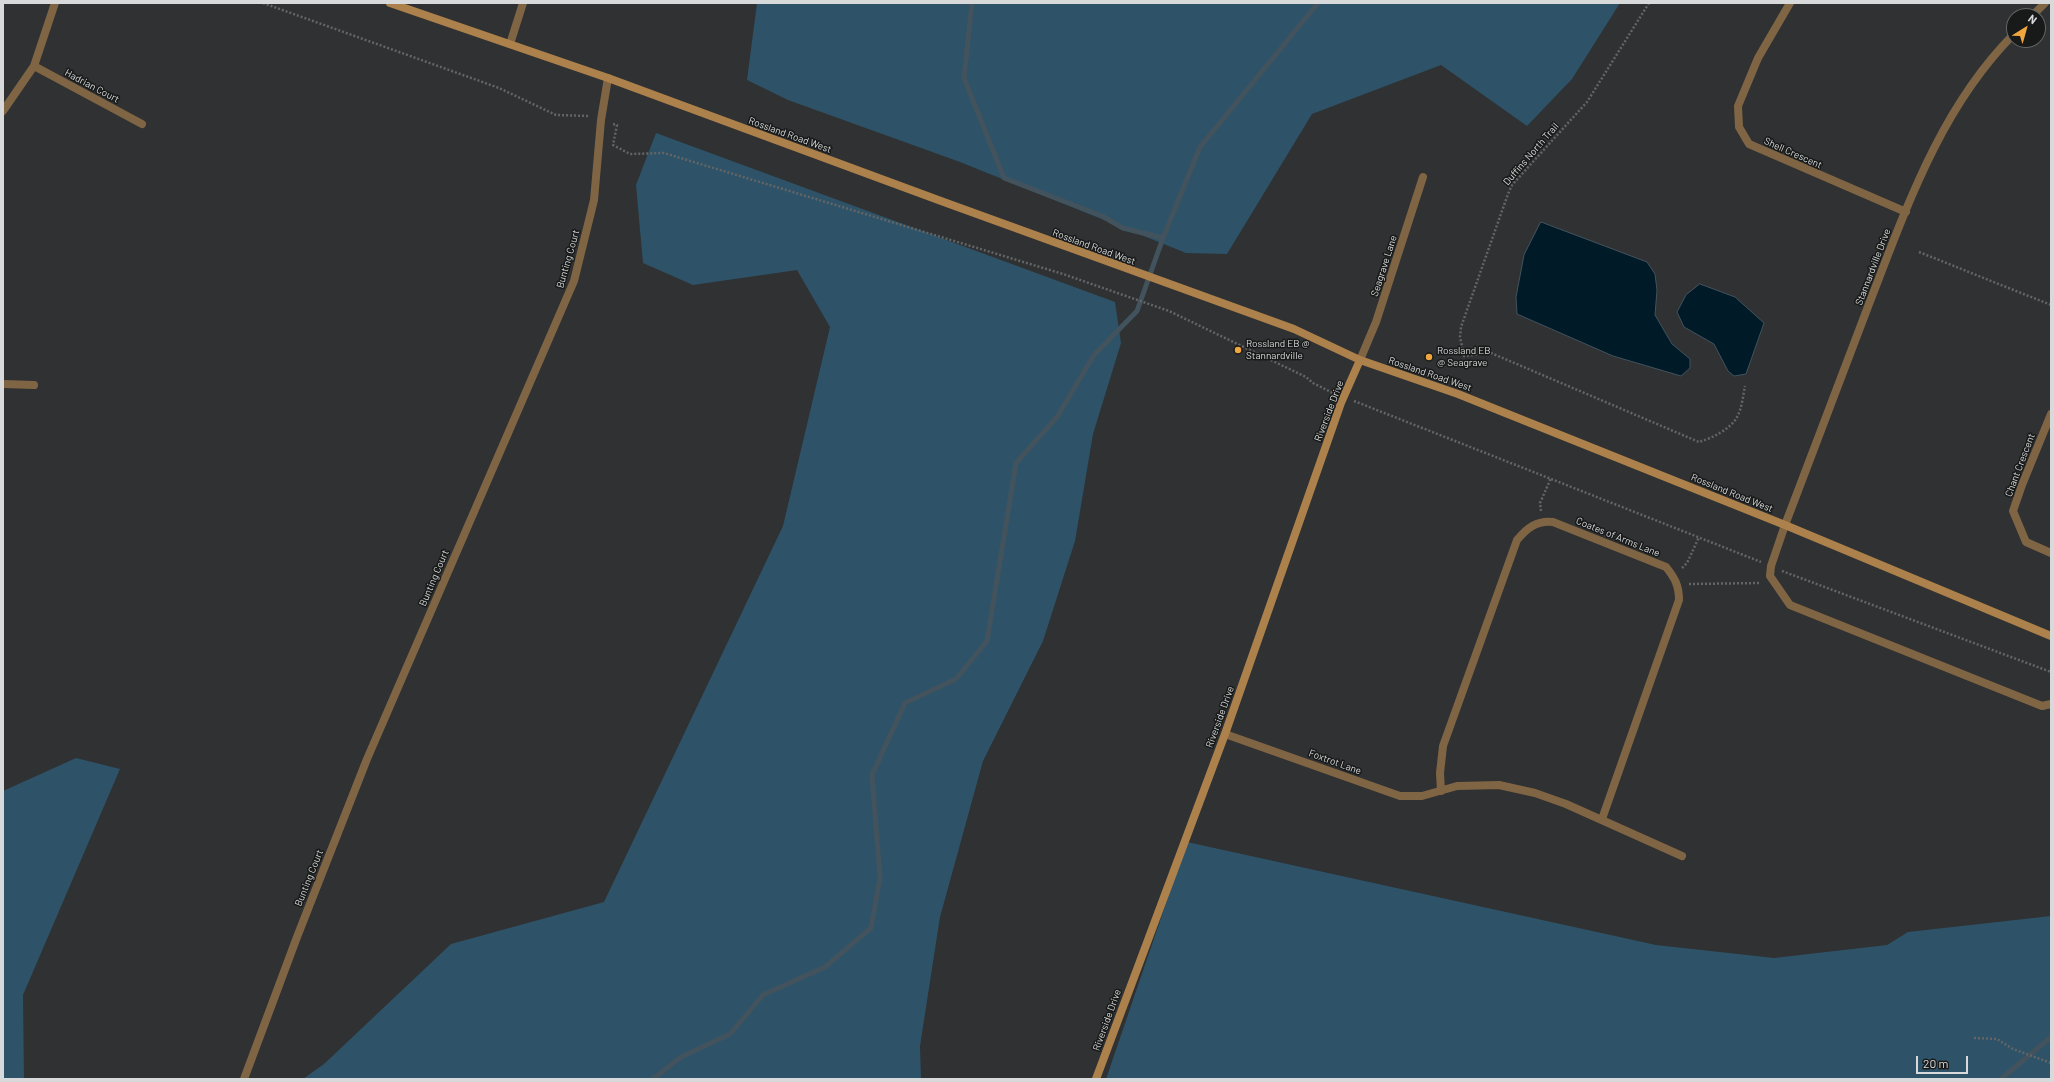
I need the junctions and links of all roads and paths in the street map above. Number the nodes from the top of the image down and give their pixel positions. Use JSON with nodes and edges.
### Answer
{"nodes":[{"id":1,"x":56,"y":3,"type":"edge"},
{"id":2,"x":263,"y":3,"type":"edge"},
{"id":3,"x":390,"y":3,"type":"edge"},
{"id":4,"x":523,"y":3,"type":"edge"},
{"id":5,"x":1649,"y":3,"type":"edge"},
{"id":6,"x":1790,"y":3,"type":"edge"},
{"id":7,"x":2006,"y":42,"type":"edge"},
{"id":8,"x":510,"y":44,"type":"junction"},
{"id":9,"x":34,"y":66,"type":"junction"},
{"id":10,"x":608,"y":78,"type":"junction"},
{"id":11,"x":3,"y":111,"type":"edge"},
{"id":12,"x":601,"y":120,"type":"junction"},
{"id":13,"x":142,"y":124,"type":"dead end"},
{"id":14,"x":1423,"y":177,"type":"dead end"},
{"id":15,"x":1906,"y":212,"type":"junction"},
{"id":16,"x":1919,"y":252,"type":"dead end"},
{"id":17,"x":2051,"y":304,"type":"edge"},
{"id":18,"x":1360,"y":360,"type":"junction"},
{"id":19,"x":3,"y":384,"type":"edge"},
{"id":20,"x":34,"y":385,"type":"dead end"},
{"id":21,"x":1745,"y":386,"type":"dead end"},
{"id":22,"x":1344,"y":398,"type":"junction"},
{"id":23,"x":2051,"y":414,"type":"edge"},
{"id":24,"x":1551,"y":478,"type":"junction"},
{"id":25,"x":1542,"y":522,"type":"junction"},
{"id":26,"x":1785,"y":525,"type":"junction"},
{"id":27,"x":1699,"y":537,"type":"junction"},
{"id":28,"x":2051,"y":553,"type":"edge"},
{"id":29,"x":1771,"y":566,"type":"junction"},
{"id":30,"x":1675,"y":580,"type":"junction"},
{"id":31,"x":1775,"y":583,"type":"junction"},
{"id":32,"x":2051,"y":636,"type":"edge"},
{"id":33,"x":2051,"y":672,"type":"edge"},
{"id":34,"x":2051,"y":704,"type":"edge"},
{"id":35,"x":1225,"y":734,"type":"junction"},
{"id":36,"x":1441,"y":791,"type":"junction"},
{"id":37,"x":1602,"y":819,"type":"junction"},
{"id":38,"x":1682,"y":856,"type":"dead end"},
{"id":39,"x":1974,"y":1038,"type":"dead end"},
{"id":40,"x":2051,"y":1063,"type":"edge"},
{"id":41,"x":244,"y":1079,"type":"edge"},
{"id":42,"x":1096,"y":1079,"type":"edge"}],
"edges":[{"from":1,"to":9,"type":"street"},
{"from":2,"to":12,"type":"path"},
{"from":3,"to":8,"type":"main road","name":"Rossland Road West"},
{"from":4,"to":8,"type":"street"},
{"from":5,"to":21,"type":"path","name":"Duffins North Trail"},
{"from":6,"to":15,"type":"street","name":"Shell Crescent"},
{"from":7,"to":15,"type":"street","name":"Stannardville Drive"},
{"from":8,"to":10,"type":"main road","name":"Rossland Road West"},
{"from":9,"to":11,"type":"street"},
{"from":9,"to":13,"type":"street","name":"Hadrian Court"},
{"from":10,"to":12,"type":"street","name":"Bunting Court"},
{"from":10,"to":18,"type":"main road","name":"Rossland Road West"},
{"from":12,"to":22,"type":"path"},
{"from":12,"to":41,"type":"street","name":"Bunting Court"},
{"from":14,"to":18,"type":"street","name":"Seagrave Lane"},
{"from":15,"to":26,"type":"street","name":"Stannardville Drive"},
{"from":16,"to":17,"type":"path"},
{"from":18,"to":22,"type":"main road","name":"Riverside Drive"},
{"from":18,"to":26,"type":"main road","name":"Rossland Road West"},
{"from":19,"to":20,"type":"street"},
{"from":22,"to":24,"type":"path"},
{"from":22,"to":35,"type":"main road","name":"Riverside Drive"},
{"from":23,"to":28,"type":"street","name":"Chant Crescent"},
{"from":24,"to":25,"type":"path"},
{"from":24,"to":27,"type":"path"},
{"from":25,"to":30,"type":"street","name":"Coates of Arms Lane"},
{"from":25,"to":36,"type":"street"},
{"from":26,"to":29,"type":"street"},
{"from":26,"to":32,"type":"main road","name":"Rossland Road West"},
{"from":27,"to":29,"type":"path"},
{"from":27,"to":30,"type":"path"},
{"from":29,"to":31,"type":"street"},
{"from":29,"to":33,"type":"path"},
{"from":30,"to":31,"type":"path"},
{"from":30,"to":37,"type":"street"},
{"from":31,"to":34,"type":"street"},
{"from":35,"to":36,"type":"street","name":"Foxtrot Lane"},
{"from":35,"to":42,"type":"main road","name":"Riverside Drive"},
{"from":36,"to":37,"type":"street"},
{"from":37,"to":38,"type":"street"},
{"from":39,"to":40,"type":"path"}]}
